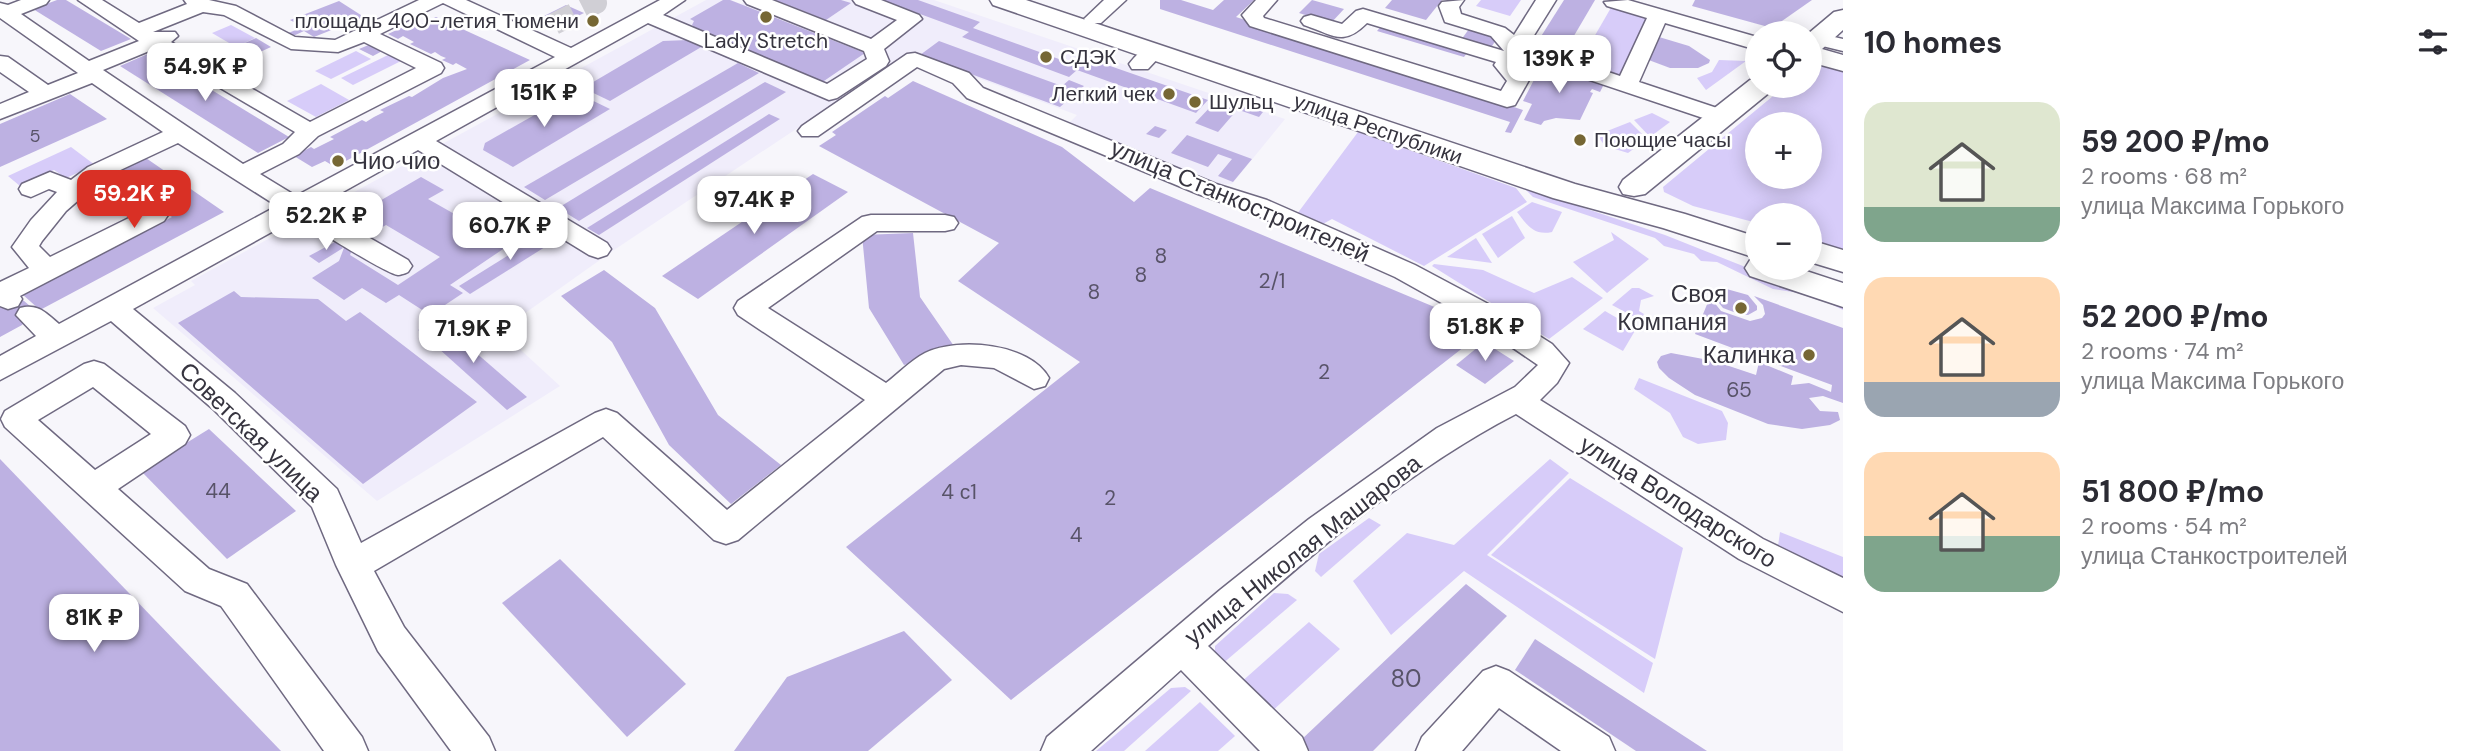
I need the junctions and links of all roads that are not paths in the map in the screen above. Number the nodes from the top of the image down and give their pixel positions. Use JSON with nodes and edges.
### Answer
{"nodes":[{"id":1,"x":39,"y":0,"type":"edge"},
{"id":2,"x":88,"y":0,"type":"edge"},
{"id":3,"x":255,"y":0,"type":"edge"},
{"id":4,"x":435,"y":0,"type":"edge"},
{"id":5,"x":450,"y":0,"type":"edge"},
{"id":6,"x":674,"y":0,"type":"edge"},
{"id":7,"x":754,"y":0,"type":"edge"},
{"id":8,"x":863,"y":0,"type":"edge"},
{"id":9,"x":1002,"y":0,"type":"edge"},
{"id":10,"x":1038,"y":0,"type":"edge"},
{"id":11,"x":1379,"y":0,"type":"edge"},
{"id":12,"x":1546,"y":0,"type":"edge"},
{"id":13,"x":1615,"y":0,"type":"edge"},
{"id":14,"x":198,"y":2,"type":"edge"},
{"id":15,"x":1264,"y":3,"type":"edge"},
{"id":16,"x":1105,"y":9,"type":"edge"},
{"id":17,"x":1453,"y":9,"type":"edge"},
{"id":18,"x":229,"y":10,"type":"junction"},
{"id":19,"x":3,"y":11,"type":"edge"},
{"id":20,"x":646,"y":15,"type":"junction"},
{"id":21,"x":1659,"y":15,"type":"junction"},
{"id":22,"x":1843,"y":17,"type":"edge"},
{"id":23,"x":554,"y":24,"type":"tunnel mouth"},
{"id":24,"x":365,"y":34,"type":"junction"},
{"id":25,"x":146,"y":36,"type":"junction"},
{"id":26,"x":529,"y":36,"type":"junction"},
{"id":27,"x":39,"y":37,"type":"junction"},
{"id":28,"x":1822,"y":37,"type":"edge"},
{"id":29,"x":1745,"y":42,"type":"edge"},
{"id":30,"x":1822,"y":46,"type":"edge"},
{"id":31,"x":1843,"y":46,"type":"edge"},
{"id":32,"x":873,"y":47,"type":"junction"},
{"id":33,"x":0,"y":51,"type":"edge"},
{"id":34,"x":1822,"y":51,"type":"edge"},
{"id":35,"x":1512,"y":53,"type":"junction"},
{"id":36,"x":570,"y":56,"type":"junction"},
{"id":37,"x":0,"y":62,"type":"edge"},
{"id":38,"x":1843,"y":63,"type":"edge"},
{"id":39,"x":91,"y":71,"type":"junction"},
{"id":40,"x":1627,"y":85,"type":"junction"},
{"id":41,"x":45,"y":93,"type":"junction"},
{"id":42,"x":1745,"y":98,"type":"edge"},
{"id":43,"x":0,"y":112,"type":"edge"},
{"id":44,"x":1721,"y":117,"type":"junction"},
{"id":45,"x":310,"y":131,"type":"junction"},
{"id":46,"x":810,"y":131,"type":"dead end"},
{"id":47,"x":179,"y":133,"type":"junction"},
{"id":48,"x":418,"y":140,"type":"junction"},
{"id":49,"x":97,"y":172,"type":"junction"},
{"id":50,"x":242,"y":174,"type":"junction"},
{"id":51,"x":74,"y":188,"type":"junction"},
{"id":52,"x":31,"y":189,"type":"dead end"},
{"id":53,"x":1638,"y":199,"type":"junction"},
{"id":54,"x":296,"y":207,"type":"junction"},
{"id":55,"x":945,"y":223,"type":"dead end"},
{"id":56,"x":1745,"y":232,"type":"edge"},
{"id":57,"x":1745,"y":243,"type":"edge"},
{"id":58,"x":598,"y":249,"type":"dead end"},
{"id":59,"x":1822,"y":255,"type":"edge"},
{"id":60,"x":1745,"y":261,"type":"edge"},
{"id":61,"x":1843,"y":261,"type":"edge"},
{"id":62,"x":399,"y":266,"type":"dead end"},
{"id":63,"x":47,"y":270,"type":"junction"},
{"id":64,"x":1822,"y":270,"type":"edge"},
{"id":65,"x":1843,"y":277,"type":"edge"},
{"id":66,"x":1798,"y":280,"type":"edge"},
{"id":67,"x":1843,"y":295,"type":"edge"},
{"id":68,"x":114,"y":308,"type":"junction"},
{"id":69,"x":56,"y":338,"type":"junction"},
{"id":70,"x":1554,"y":363,"type":"joint"},
{"id":71,"x":0,"y":369,"type":"edge"},
{"id":72,"x":1034,"y":377,"type":"dead end"},
{"id":73,"x":887,"y":399,"type":"junction"},
{"id":74,"x":1517,"y":400,"type":"junction"},
{"id":75,"x":94,"y":488,"type":"junction"},
{"id":76,"x":353,"y":565,"type":"junction"},
{"id":77,"x":1843,"y":596,"type":"edge"},
{"id":78,"x":1182,"y":646,"type":"junction"},
{"id":79,"x":348,"y":751,"type":"edge"},
{"id":80,"x":475,"y":751,"type":"edge"},
{"id":81,"x":1061,"y":751,"type":"edge"},
{"id":82,"x":1288,"y":751,"type":"edge"},
{"id":83,"x":1436,"y":751,"type":"edge"},
{"id":84,"x":1595,"y":751,"type":"edge"}],
"edges":[{"from":1,"to":19,"type":"street"},
{"from":2,"to":25,"type":"street"},
{"from":3,"to":18,"type":"street"},
{"from":4,"to":24,"type":"street"},
{"from":5,"to":26,"type":"street"},
{"from":6,"to":20,"type":"street"},
{"from":7,"to":32,"type":"street"},
{"from":8,"to":32,"type":"street"},
{"from":9,"to":53,"type":"main road","name":"улица Республики"},
{"from":10,"to":16,"type":"main road","name":"улица Республики"},
{"from":11,"to":17,"type":"street"},
{"from":12,"to":35,"type":"street"},
{"from":13,"to":21,"type":"street"},
{"from":14,"to":18,"type":"street"},
{"from":14,"to":25,"type":"street"},
{"from":15,"to":35,"type":"street"},
{"from":15,"to":35,"type":"street"},
{"from":16,"to":53,"type":"main road","name":"улица Республики"},
{"from":17,"to":35,"type":"street"},
{"from":18,"to":24,"type":"street"},
{"from":18,"to":25,"type":"street"},
{"from":19,"to":27,"type":"street"},
{"from":20,"to":32,"type":"street"},
{"from":20,"to":36,"type":"street"},
{"from":21,"to":29,"type":"street"},
{"from":21,"to":40,"type":"street"},
{"from":22,"to":28,"type":"main road"},
{"from":23,"to":26,"type":"street"},
{"from":24,"to":45,"type":"street"},
{"from":25,"to":39,"type":"street"},
{"from":25,"to":45,"type":"street"},
{"from":26,"to":36,"type":"street"},
{"from":27,"to":33,"type":"street"},
{"from":27,"to":39,"type":"street"},
{"from":30,"to":31,"type":"street"},
{"from":34,"to":38,"type":"main road"},
{"from":35,"to":40,"type":"street"},
{"from":36,"to":48,"type":"street"},
{"from":37,"to":41,"type":"street"},
{"from":39,"to":41,"type":"street"},
{"from":39,"to":47,"type":"street"},
{"from":40,"to":44,"type":"street"},
{"from":41,"to":43,"type":"street"},
{"from":42,"to":44,"type":"main road"},
{"from":44,"to":53,"type":"main road"},
{"from":45,"to":50,"type":"street"},
{"from":46,"to":70,"type":"street","name":"улица Станкостроителей"},
{"from":47,"to":49,"type":"street"},
{"from":47,"to":50,"type":"street"},
{"from":48,"to":54,"type":"street"},
{"from":48,"to":58,"type":"street"},
{"from":49,"to":51,"type":"street"},
{"from":49,"to":63,"type":"street"},
{"from":50,"to":54,"type":"street"},
{"from":51,"to":52,"type":"street"},
{"from":51,"to":63,"type":"street"},
{"from":53,"to":56,"type":"main road"},
{"from":53,"to":57,"type":"main road","name":"улица Республики"},
{"from":53,"to":60,"type":"main road"},
{"from":54,"to":62,"type":"street"},
{"from":54,"to":68,"type":"street"},
{"from":55,"to":73,"type":"street"},
{"from":59,"to":61,"type":"main road"},
{"from":63,"to":69,"type":"street"},
{"from":64,"to":65,"type":"main road"},
{"from":66,"to":67,"type":"main road"},
{"from":68,"to":69,"type":"street"},
{"from":68,"to":76,"type":"street","name":"Советская улица"},
{"from":69,"to":71,"type":"street"},
{"from":70,"to":74,"type":"street","name":"улица Николая Машарова"},
{"from":72,"to":73,"type":"street"},
{"from":73,"to":76,"type":"street"},
{"from":74,"to":77,"type":"street","name":"улица Володарского"},
{"from":74,"to":78,"type":"street","name":"улица Николая Машарова"},
{"from":75,"to":75,"type":"street"},
{"from":75,"to":79,"type":"street"},
{"from":76,"to":80,"type":"street","name":"Советская улица"},
{"from":78,"to":81,"type":"street","name":"улица Николая Машарова"},
{"from":78,"to":82,"type":"street"},
{"from":83,"to":84,"type":"street"}]}
